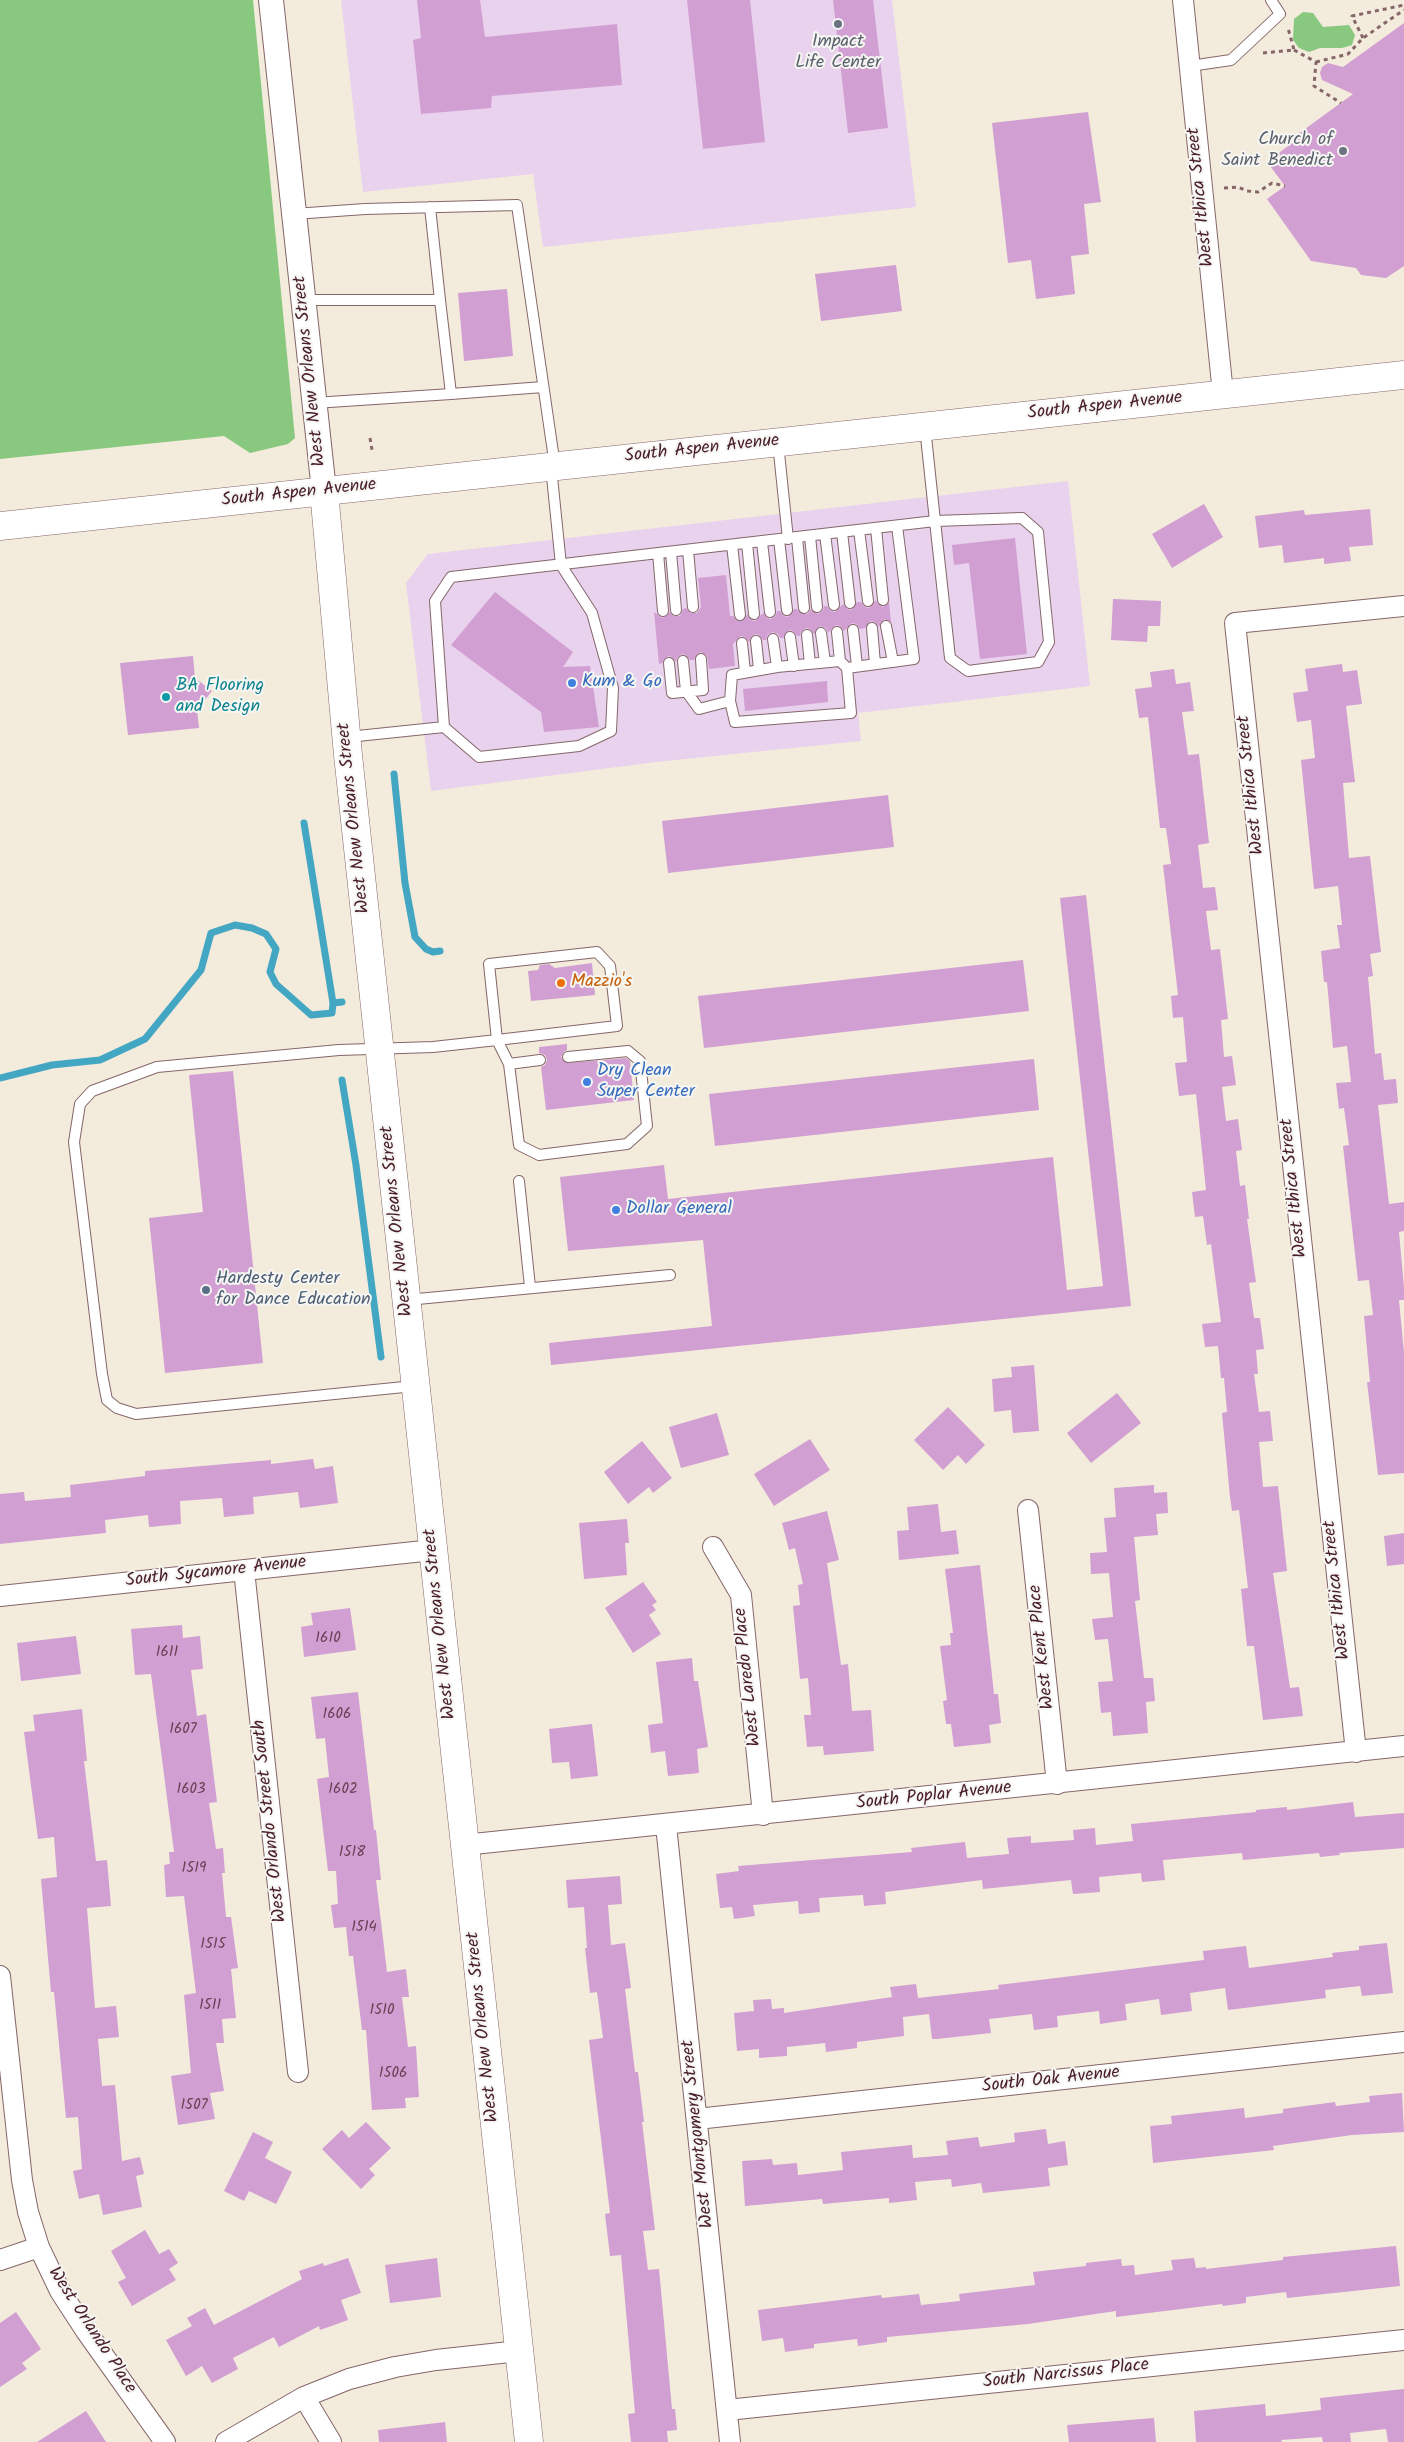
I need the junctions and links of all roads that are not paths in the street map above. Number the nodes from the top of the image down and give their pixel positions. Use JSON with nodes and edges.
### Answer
{"nodes":[{"id":1,"x":271,"y":0,"type":"edge"},
{"id":2,"x":1183,"y":0,"type":"edge"},
{"id":3,"x":1270,"y":0,"type":"edge"},
{"id":4,"x":1190,"y":66,"type":"junction"},
{"id":5,"x":430,"y":207,"type":"junction"},
{"id":6,"x":294,"y":214,"type":"junction"},
{"id":7,"x":303,"y":300,"type":"junction"},
{"id":8,"x":440,"y":300,"type":"junction"},
{"id":9,"x":1404,"y":375,"type":"edge"},
{"id":10,"x":544,"y":387,"type":"junction"},
{"id":11,"x":451,"y":394,"type":"junction"},
{"id":12,"x":1223,"y":394,"type":"junction"},
{"id":13,"x":313,"y":403,"type":"junction"},
{"id":14,"x":925,"y":426,"type":"junction"},
{"id":15,"x":778,"y":442,"type":"junction"},
{"id":16,"x":553,"y":466,"type":"junction"},
{"id":17,"x":324,"y":491,"type":"junction"},
{"id":18,"x":935,"y":522,"type":"junction"},
{"id":19,"x":0,"y":526,"type":"edge"},
{"id":20,"x":897,"y":526,"type":"junction"},
{"id":21,"x":876,"y":528,"type":"junction"},
{"id":22,"x":859,"y":530,"type":"junction"},
{"id":23,"x":842,"y":532,"type":"junction"},
{"id":24,"x":825,"y":534,"type":"junction"},
{"id":25,"x":810,"y":536,"type":"junction"},
{"id":26,"x":788,"y":538,"type":"junction"},
{"id":27,"x":762,"y":542,"type":"junction"},
{"id":28,"x":746,"y":543,"type":"junction"},
{"id":29,"x":732,"y":545,"type":"junction"},
{"id":30,"x":688,"y":550,"type":"junction"},
{"id":31,"x":671,"y":552,"type":"junction"},
{"id":32,"x":658,"y":553,"type":"junction"},
{"id":33,"x":561,"y":565,"type":"junction"},
{"id":34,"x":883,"y":600,"type":"dead end"},
{"id":35,"x":868,"y":601,"type":"dead end"},
{"id":36,"x":850,"y":603,"type":"dead end"},
{"id":37,"x":834,"y":605,"type":"dead end"},
{"id":38,"x":1404,"y":606,"type":"edge"},
{"id":39,"x":817,"y":607,"type":"dead end"},
{"id":40,"x":693,"y":608,"type":"dead end"},
{"id":41,"x":804,"y":608,"type":"dead end"},
{"id":42,"x":676,"y":610,"type":"dead end"},
{"id":43,"x":788,"y":610,"type":"dead end"},
{"id":44,"x":663,"y":611,"type":"dead end"},
{"id":45,"x":770,"y":612,"type":"dead end"},
{"id":46,"x":754,"y":614,"type":"dead end"},
{"id":47,"x":740,"y":615,"type":"dead end"},
{"id":48,"x":886,"y":626,"type":"dead end"},
{"id":49,"x":872,"y":628,"type":"dead end"},
{"id":50,"x":853,"y":630,"type":"dead end"},
{"id":51,"x":837,"y":632,"type":"dead end"},
{"id":52,"x":821,"y":633,"type":"dead end"},
{"id":53,"x":807,"y":635,"type":"dead end"},
{"id":54,"x":790,"y":637,"type":"dead end"},
{"id":55,"x":773,"y":639,"type":"dead end"},
{"id":56,"x":756,"y":641,"type":"dead end"},
{"id":57,"x":742,"y":642,"type":"dead end"},
{"id":58,"x":701,"y":659,"type":"dead end"},
{"id":59,"x":683,"y":661,"type":"dead end"},
{"id":60,"x":825,"y":662,"type":"junction"},
{"id":61,"x":893,"y":662,"type":"junction"},
{"id":62,"x":669,"y":663,"type":"dead end"},
{"id":63,"x":810,"y":664,"type":"junction"},
{"id":64,"x":876,"y":664,"type":"junction"},
{"id":65,"x":848,"y":665,"type":"junction"},
{"id":66,"x":794,"y":666,"type":"junction"},
{"id":67,"x":777,"y":667,"type":"junction"},
{"id":68,"x":760,"y":670,"type":"junction"},
{"id":69,"x":745,"y":672,"type":"junction"},
{"id":70,"x":686,"y":691,"type":"junction"},
{"id":71,"x":730,"y":701,"type":"junction"},
{"id":72,"x":444,"y":728,"type":"junction"},
{"id":73,"x":346,"y":737,"type":"junction"},
{"id":74,"x":497,"y":1040,"type":"junction"},
{"id":75,"x":379,"y":1049,"type":"junction"},
{"id":76,"x":568,"y":1057,"type":"dead end"},
{"id":77,"x":540,"y":1060,"type":"dead end"},
{"id":78,"x":509,"y":1064,"type":"junction"},
{"id":79,"x":519,"y":1181,"type":"dead end"},
{"id":80,"x":670,"y":1275,"type":"dead end"},
{"id":81,"x":530,"y":1287,"type":"junction"},
{"id":82,"x":406,"y":1300,"type":"junction"},
{"id":83,"x":415,"y":1385,"type":"junction"},
{"id":84,"x":1028,"y":1510,"type":"dead end"},
{"id":85,"x":713,"y":1546,"type":"dead end"},
{"id":86,"x":433,"y":1550,"type":"junction"},
{"id":87,"x":244,"y":1570,"type":"junction"},
{"id":88,"x":0,"y":1596,"type":"edge"},
{"id":89,"x":1404,"y":1746,"type":"edge"},
{"id":90,"x":1356,"y":1752,"type":"junction"},
{"id":91,"x":1057,"y":1784,"type":"junction"},
{"id":92,"x":763,"y":1814,"type":"junction"},
{"id":93,"x":666,"y":1825,"type":"junction"},
{"id":94,"x":464,"y":1845,"type":"junction"},
{"id":95,"x":0,"y":1976,"type":"edge"},
{"id":96,"x":1404,"y":2042,"type":"edge"},
{"id":97,"x":298,"y":2072,"type":"dead end"},
{"id":98,"x":697,"y":2119,"type":"junction"},
{"id":99,"x":40,"y":2247,"type":"junction"},
{"id":100,"x":0,"y":2260,"type":"edge"},
{"id":101,"x":1404,"y":2340,"type":"edge"},
{"id":102,"x":519,"y":2351,"type":"junction"},
{"id":103,"x":304,"y":2397,"type":"junction"},
{"id":104,"x":727,"y":2410,"type":"junction"},
{"id":105,"x":165,"y":2442,"type":"edge"},
{"id":106,"x":226,"y":2442,"type":"edge"},
{"id":107,"x":331,"y":2442,"type":"edge"},
{"id":108,"x":528,"y":2442,"type":"edge"},
{"id":109,"x":730,"y":2442,"type":"edge"}],
"edges":[{"from":1,"to":6,"type":"street","name":"West New Orleans Street"},
{"from":2,"to":4,"type":"street","name":"West Ithica Street"},
{"from":3,"to":4,"type":"lane"},
{"from":4,"to":12,"type":"street","name":"West Ithica Street"},
{"from":5,"to":6,"type":"lane"},
{"from":5,"to":8,"type":"lane"},
{"from":5,"to":10,"type":"lane"},
{"from":6,"to":7,"type":"street","name":"West New Orleans Street"},
{"from":7,"to":8,"type":"lane"},
{"from":7,"to":13,"type":"street","name":"West New Orleans Street"},
{"from":8,"to":11,"type":"lane"},
{"from":9,"to":12,"type":"main road","name":"South Aspen Avenue"},
{"from":10,"to":11,"type":"lane"},
{"from":10,"to":16,"type":"lane"},
{"from":11,"to":13,"type":"lane"},
{"from":12,"to":14,"type":"main road","name":"South Aspen Avenue"},
{"from":13,"to":17,"type":"street","name":"West New Orleans Street"},
{"from":14,"to":15,"type":"main road","name":"South Aspen Avenue"},
{"from":14,"to":18,"type":"lane"},
{"from":15,"to":16,"type":"main road","name":"South Aspen Avenue"},
{"from":15,"to":26,"type":"lane"},
{"from":16,"to":17,"type":"main road","name":"South Aspen Avenue"},
{"from":16,"to":33,"type":"lane"},
{"from":17,"to":19,"type":"main road","name":"South Aspen Avenue"},
{"from":17,"to":73,"type":"main road","name":"West New Orleans Street"},
{"from":18,"to":18,"type":"lane"},
{"from":18,"to":20,"type":"lane"},
{"from":20,"to":21,"type":"lane"},
{"from":20,"to":61,"type":"lane"},
{"from":21,"to":22,"type":"lane"},
{"from":21,"to":34,"type":"lane"},
{"from":22,"to":23,"type":"lane"},
{"from":22,"to":35,"type":"lane"},
{"from":23,"to":24,"type":"lane"},
{"from":23,"to":36,"type":"lane"},
{"from":24,"to":25,"type":"lane"},
{"from":24,"to":37,"type":"lane"},
{"from":25,"to":26,"type":"lane"},
{"from":25,"to":39,"type":"lane"},
{"from":26,"to":27,"type":"lane"},
{"from":26,"to":41,"type":"lane"},
{"from":26,"to":43,"type":"lane"},
{"from":27,"to":28,"type":"lane"},
{"from":27,"to":45,"type":"lane"},
{"from":28,"to":29,"type":"lane"},
{"from":28,"to":46,"type":"lane"},
{"from":29,"to":30,"type":"lane"},
{"from":29,"to":47,"type":"lane"},
{"from":30,"to":31,"type":"lane"},
{"from":30,"to":40,"type":"lane"},
{"from":31,"to":32,"type":"lane"},
{"from":31,"to":42,"type":"lane"},
{"from":32,"to":33,"type":"lane"},
{"from":32,"to":44,"type":"lane"},
{"from":33,"to":72,"type":"lane"},
{"from":33,"to":72,"type":"lane"},
{"from":38,"to":90,"type":"street","name":"West Ithica Street"},
{"from":48,"to":61,"type":"lane"},
{"from":49,"to":64,"type":"lane"},
{"from":50,"to":65,"type":"lane"},
{"from":51,"to":65,"type":"lane"},
{"from":52,"to":60,"type":"lane"},
{"from":53,"to":63,"type":"lane"},
{"from":54,"to":66,"type":"lane"},
{"from":55,"to":67,"type":"lane"},
{"from":56,"to":68,"type":"lane"},
{"from":57,"to":69,"type":"lane"},
{"from":58,"to":70,"type":"lane"},
{"from":59,"to":70,"type":"lane"},
{"from":60,"to":63,"type":"lane"},
{"from":60,"to":65,"type":"lane"},
{"from":61,"to":64,"type":"lane"},
{"from":62,"to":70,"type":"lane"},
{"from":63,"to":66,"type":"lane"},
{"from":64,"to":65,"type":"lane"},
{"from":65,"to":71,"type":"lane"},
{"from":66,"to":67,"type":"lane"},
{"from":67,"to":68,"type":"lane"},
{"from":68,"to":69,"type":"lane"},
{"from":69,"to":71,"type":"lane"},
{"from":70,"to":71,"type":"lane"},
{"from":72,"to":73,"type":"lane"},
{"from":73,"to":75,"type":"main road","name":"West New Orleans Street"},
{"from":74,"to":74,"type":"lane"},
{"from":74,"to":75,"type":"lane"},
{"from":74,"to":78,"type":"lane"},
{"from":75,"to":82,"type":"main road","name":"West New Orleans Street"},
{"from":75,"to":83,"type":"lane"},
{"from":76,"to":78,"type":"lane"},
{"from":77,"to":78,"type":"lane"},
{"from":79,"to":81,"type":"lane"},
{"from":80,"to":81,"type":"lane"},
{"from":81,"to":82,"type":"lane"},
{"from":82,"to":83,"type":"main road","name":"West New Orleans Street"},
{"from":83,"to":86,"type":"main road","name":"West New Orleans Street"},
{"from":84,"to":91,"type":"street","name":"West Kent Place"},
{"from":85,"to":92,"type":"street","name":"West Laredo Place"},
{"from":86,"to":87,"type":"street","name":"South Sycamore Avenue"},
{"from":86,"to":94,"type":"main road","name":"West New Orleans Street"},
{"from":87,"to":88,"type":"street","name":"South Sycamore Avenue"},
{"from":87,"to":97,"type":"street","name":"West Orlando Street South"},
{"from":89,"to":90,"type":"street","name":"South Poplar Avenue"},
{"from":90,"to":91,"type":"street","name":"South Poplar Avenue"},
{"from":91,"to":92,"type":"street","name":"South Poplar Avenue"},
{"from":92,"to":93,"type":"street","name":"South Poplar Avenue"},
{"from":93,"to":94,"type":"street","name":"South Poplar Avenue"},
{"from":93,"to":98,"type":"street","name":"West Montgomery Street"},
{"from":94,"to":102,"type":"main road","name":"West New Orleans Street"},
{"from":95,"to":99,"type":"street","name":"West Orlando Place"},
{"from":96,"to":98,"type":"street","name":"South Oak Avenue"},
{"from":98,"to":104,"type":"street","name":"West Montgomery Street"},
{"from":99,"to":100,"type":"street"},
{"from":99,"to":105,"type":"street","name":"West Orlando Place"},
{"from":101,"to":104,"type":"street","name":"South Narcissus Place"},
{"from":102,"to":103,"type":"street"},
{"from":102,"to":108,"type":"main road","name":"West New Orleans Street"},
{"from":103,"to":106,"type":"street"},
{"from":103,"to":107,"type":"street"},
{"from":104,"to":109,"type":"street","name":"West Montgomery Street"}]}
